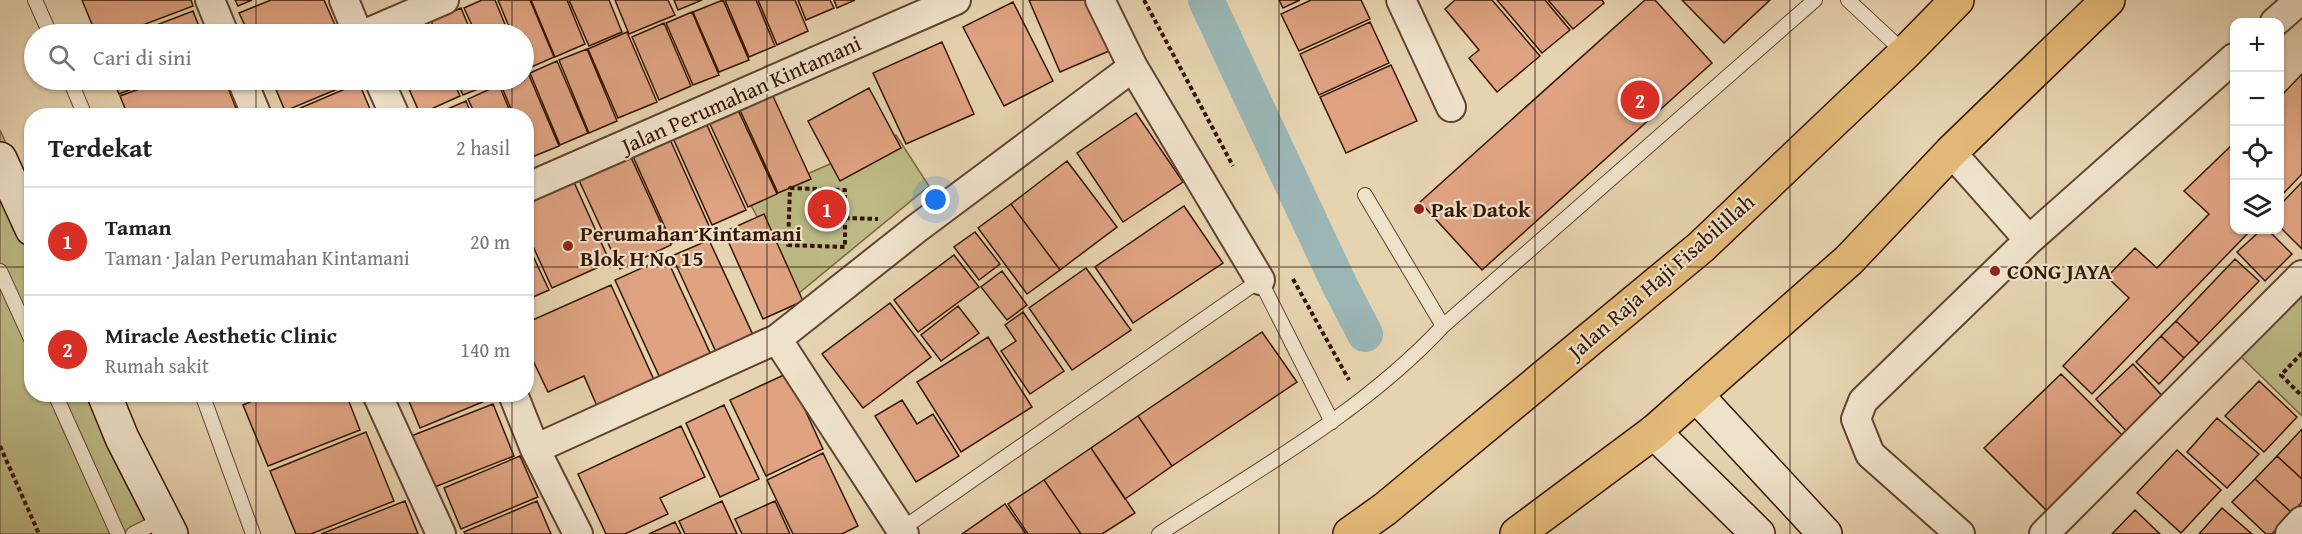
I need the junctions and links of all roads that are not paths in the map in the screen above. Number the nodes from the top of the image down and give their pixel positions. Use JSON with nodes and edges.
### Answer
{"nodes":[{"id":1,"x":35,"y":0,"type":"edge"},
{"id":2,"x":210,"y":0,"type":"edge"},
{"id":3,"x":344,"y":0,"type":"edge"},
{"id":4,"x":444,"y":0,"type":"edge"},
{"id":5,"x":956,"y":0,"type":"edge"},
{"id":6,"x":1100,"y":0,"type":"edge"},
{"id":7,"x":1815,"y":0,"type":"edge"},
{"id":8,"x":1848,"y":0,"type":"edge"},
{"id":9,"x":1957,"y":0,"type":"edge"},
{"id":10,"x":2108,"y":0,"type":"edge"},
{"id":11,"x":2300,"y":0,"type":"edge"},
{"id":12,"x":1406,"y":2,"type":"edge"},
{"id":13,"x":2280,"y":18,"type":"edge"},
{"id":14,"x":46,"y":24,"type":"edge"},
{"id":15,"x":220,"y":24,"type":"edge"},
{"id":16,"x":354,"y":24,"type":"edge"},
{"id":17,"x":388,"y":24,"type":"edge"},
{"id":18,"x":1905,"y":53,"type":"junction"},
{"id":19,"x":2230,"y":62,"type":"edge"},
{"id":20,"x":1133,"y":67,"type":"junction"},
{"id":21,"x":74,"y":90,"type":"edge"},
{"id":22,"x":246,"y":90,"type":"edge"},
{"id":23,"x":383,"y":90,"type":"edge"},
{"id":24,"x":1452,"y":107,"type":"dead end"},
{"id":25,"x":82,"y":108,"type":"edge"},
{"id":26,"x":254,"y":108,"type":"edge"},
{"id":27,"x":391,"y":108,"type":"edge"},
{"id":28,"x":1952,"y":152,"type":"junction"},
{"id":29,"x":0,"y":159,"type":"edge"},
{"id":30,"x":534,"y":185,"type":"edge"},
{"id":31,"x":1365,"y":195,"type":"dead end"},
{"id":32,"x":24,"y":212,"type":"edge"},
{"id":33,"x":2029,"y":240,"type":"junction"},
{"id":34,"x":0,"y":271,"type":"edge"},
{"id":35,"x":2302,"y":275,"type":"edge"},
{"id":36,"x":1260,"y":280,"type":"junction"},
{"id":37,"x":24,"y":324,"type":"edge"},
{"id":38,"x":1443,"y":326,"type":"junction"},
{"id":39,"x":777,"y":339,"type":"junction"},
{"id":40,"x":1696,"y":395,"type":"junction"},
{"id":41,"x":59,"y":402,"type":"edge"},
{"id":42,"x":107,"y":402,"type":"edge"},
{"id":43,"x":205,"y":402,"type":"edge"},
{"id":44,"x":381,"y":402,"type":"edge"},
{"id":45,"x":516,"y":402,"type":"edge"},
{"id":46,"x":1332,"y":422,"type":"junction"},
{"id":47,"x":1654,"y":432,"type":"junction"},
{"id":48,"x":535,"y":449,"type":"junction"},
{"id":49,"x":2302,"y":521,"type":"edge"},
{"id":50,"x":167,"y":526,"type":"edge"},
{"id":51,"x":899,"y":533,"type":"edge"},
{"id":52,"x":118,"y":534,"type":"edge"},
{"id":53,"x":133,"y":534,"type":"edge"},
{"id":54,"x":253,"y":534,"type":"edge"},
{"id":55,"x":441,"y":534,"type":"edge"},
{"id":56,"x":579,"y":534,"type":"edge"},
{"id":57,"x":1159,"y":534,"type":"edge"},
{"id":58,"x":1350,"y":534,"type":"edge"},
{"id":59,"x":1517,"y":534,"type":"edge"},
{"id":60,"x":1758,"y":534,"type":"edge"},
{"id":61,"x":1798,"y":534,"type":"edge"},
{"id":62,"x":1825,"y":534,"type":"edge"},
{"id":63,"x":1960,"y":534,"type":"edge"},
{"id":64,"x":2044,"y":534,"type":"edge"},
{"id":65,"x":2290,"y":534,"type":"edge"}],
"edges":[{"from":1,"to":14,"type":"lane"},
{"from":2,"to":15,"type":"street"},
{"from":3,"to":16,"type":"street"},
{"from":4,"to":17,"type":"street"},
{"from":5,"to":30,"type":"street","name":"Jalan Perumahan Kintamani"},
{"from":6,"to":20,"type":"street"},
{"from":7,"to":38,"type":"lane"},
{"from":8,"to":18,"type":"lane"},
{"from":9,"to":18,"type":"main road","name":"Jalan Raja Haji Fisabilillah"},
{"from":10,"to":28,"type":"main road"},
{"from":11,"to":13,"type":"street"},
{"from":12,"to":24,"type":"street"},
{"from":18,"to":58,"type":"main road","name":"Jalan Raja Haji Fisabilillah"},
{"from":19,"to":33,"type":"street"},
{"from":20,"to":36,"type":"street"},
{"from":20,"to":39,"type":"street"},
{"from":21,"to":25,"type":"lane"},
{"from":22,"to":26,"type":"street"},
{"from":23,"to":27,"type":"street"},
{"from":28,"to":33,"type":"street"},
{"from":28,"to":40,"type":"main road"},
{"from":29,"to":32,"type":"main road"},
{"from":31,"to":38,"type":"lane"},
{"from":33,"to":63,"type":"street"},
{"from":34,"to":37,"type":"lane"},
{"from":35,"to":64,"type":"street"},
{"from":36,"to":46,"type":"lane"},
{"from":36,"to":51,"type":"lane"},
{"from":38,"to":46,"type":"lane"},
{"from":39,"to":48,"type":"street"},
{"from":39,"to":51,"type":"street"},
{"from":40,"to":47,"type":"main road"},
{"from":40,"to":62,"type":"main road"},
{"from":41,"to":52,"type":"lane"},
{"from":42,"to":50,"type":"main road"},
{"from":43,"to":54,"type":"lane"},
{"from":44,"to":55,"type":"street"},
{"from":45,"to":48,"type":"street"},
{"from":46,"to":57,"type":"lane"},
{"from":47,"to":59,"type":"main road"},
{"from":47,"to":60,"type":"main road"},
{"from":48,"to":56,"type":"street"},
{"from":49,"to":65,"type":"street"},
{"from":50,"to":53,"type":"lane"},
{"from":61,"to":62,"type":"main road"}]}
